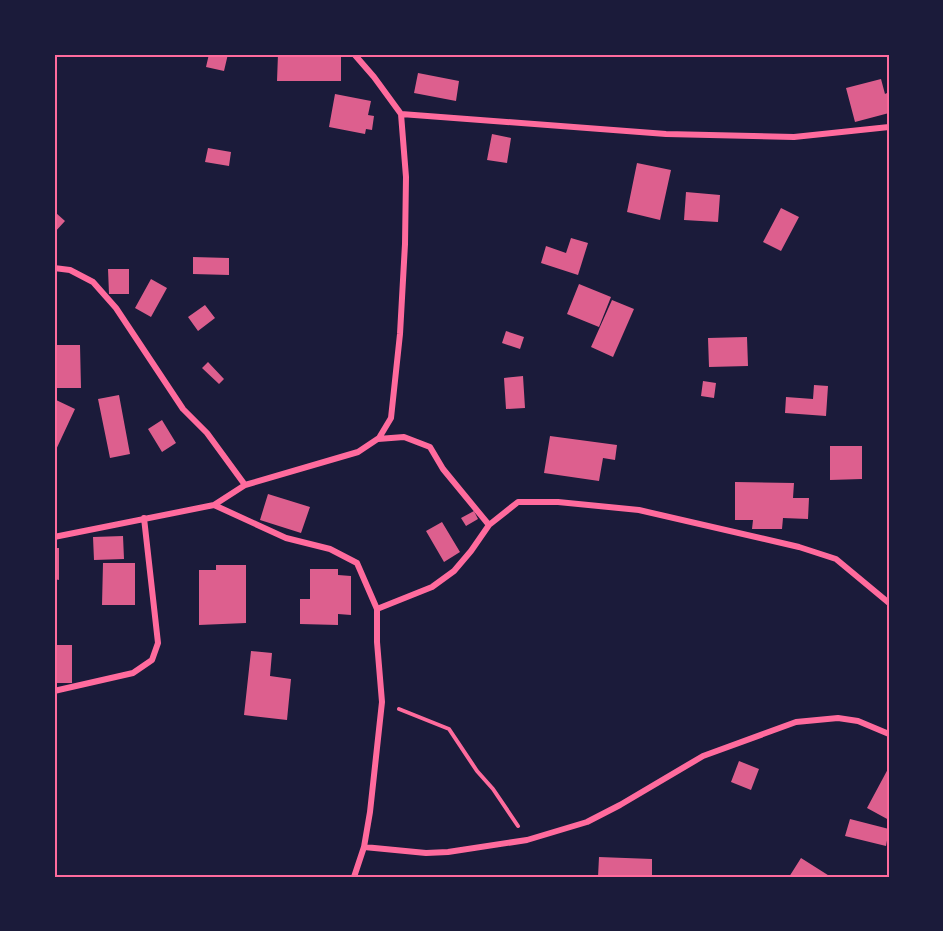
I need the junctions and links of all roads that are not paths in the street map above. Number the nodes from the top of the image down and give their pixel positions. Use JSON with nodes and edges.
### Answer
{"nodes":[{"id":1,"x":354,"y":54,"type":"edge"},
{"id":2,"x":401,"y":114,"type":"junction"},
{"id":3,"x":889,"y":127,"type":"edge"},
{"id":4,"x":54,"y":268,"type":"edge"},
{"id":5,"x":378,"y":439,"type":"junction"},
{"id":6,"x":245,"y":485,"type":"junction"},
{"id":7,"x":214,"y":505,"type":"junction"},
{"id":8,"x":144,"y":518,"type":"junction"},
{"id":9,"x":489,"y":525,"type":"junction"},
{"id":10,"x":54,"y":537,"type":"edge"},
{"id":11,"x":889,"y":603,"type":"edge"},
{"id":12,"x":377,"y":609,"type":"junction"},
{"id":13,"x":54,"y":691,"type":"edge"},
{"id":14,"x":889,"y":734,"type":"edge"},
{"id":15,"x":364,"y":847,"type":"junction"},
{"id":16,"x":354,"y":877,"type":"edge"}],
"edges":[{"from":1,"to":2,"type":"street"},
{"from":2,"to":3,"type":"street"},
{"from":2,"to":5,"type":"street"},
{"from":4,"to":6,"type":"street"},
{"from":5,"to":6,"type":"street"},
{"from":5,"to":9,"type":"street"},
{"from":6,"to":7,"type":"street"},
{"from":7,"to":8,"type":"street"},
{"from":7,"to":12,"type":"street"},
{"from":8,"to":10,"type":"street"},
{"from":8,"to":13,"type":"street"},
{"from":9,"to":11,"type":"street"},
{"from":9,"to":12,"type":"street"},
{"from":12,"to":15,"type":"street"},
{"from":14,"to":15,"type":"street"},
{"from":15,"to":16,"type":"street"}]}
